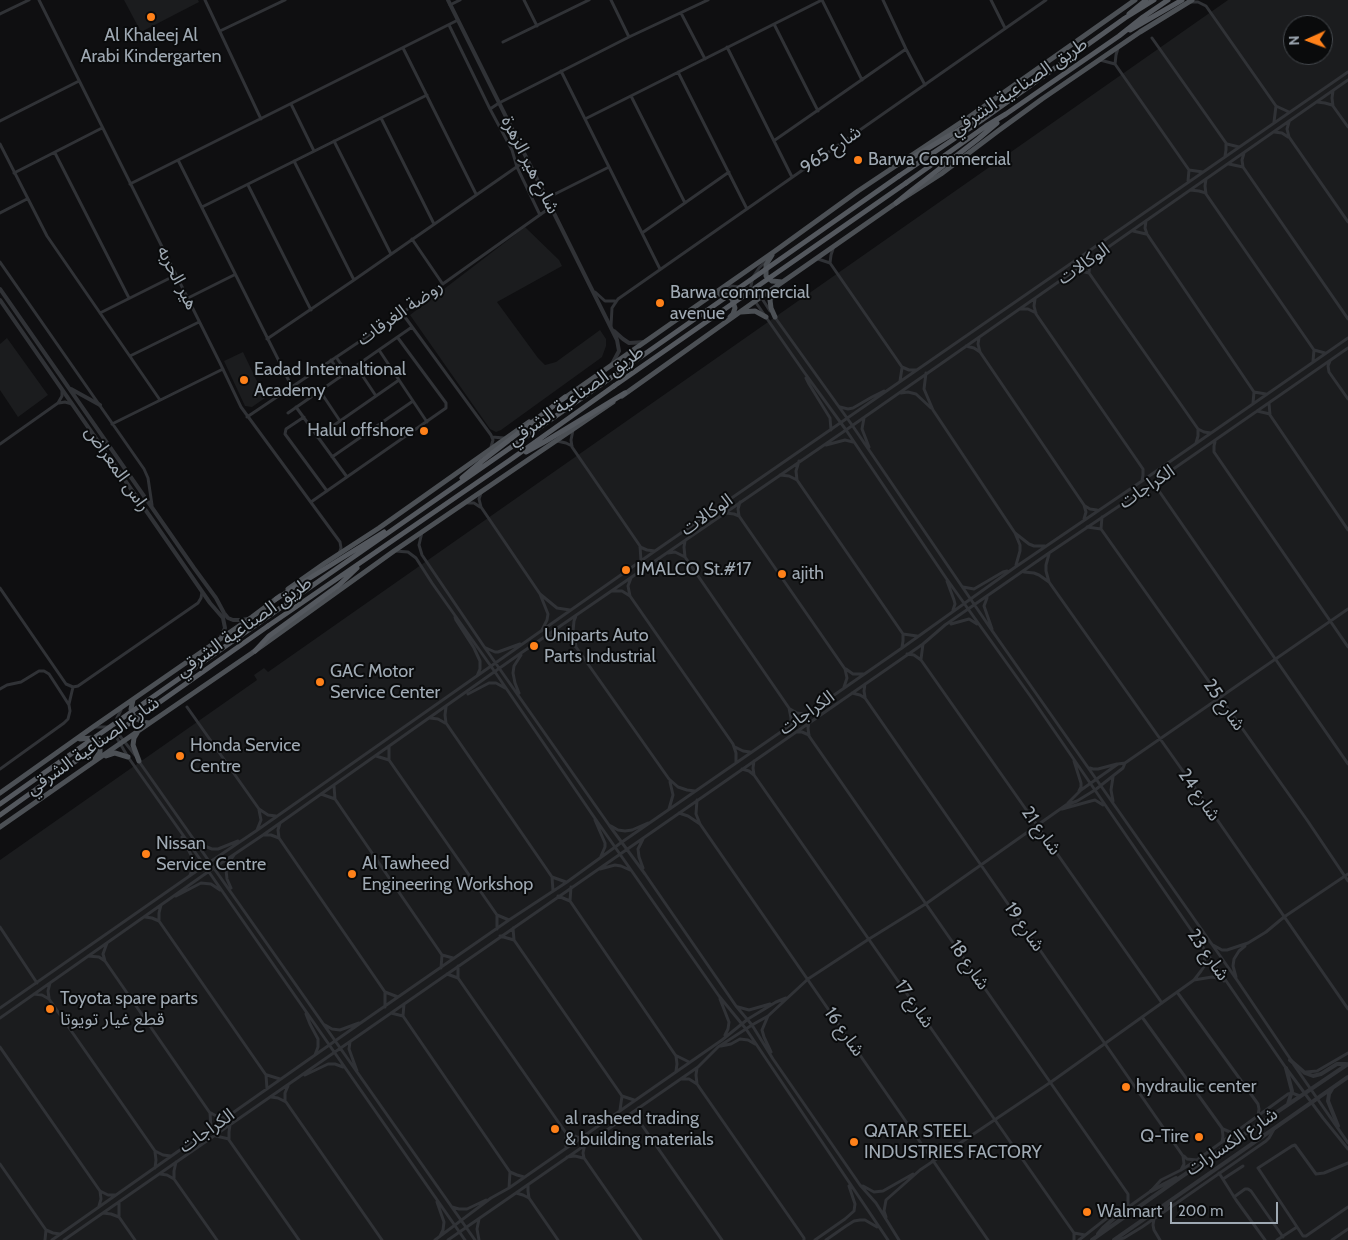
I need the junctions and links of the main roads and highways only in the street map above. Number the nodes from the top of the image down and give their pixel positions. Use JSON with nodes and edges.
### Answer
{"nodes":[{"id":1,"x":1135,"y":0,"type":"edge"},
{"id":2,"x":1146,"y":0,"type":"edge"},
{"id":3,"x":1154,"y":0,"type":"edge"},
{"id":4,"x":1168,"y":0,"type":"edge"},
{"id":5,"x":1182,"y":0,"type":"edge"},
{"id":6,"x":1191,"y":1,"type":"edge"},
{"id":7,"x":1125,"y":18,"type":"junction"},
{"id":8,"x":1119,"y":36,"type":"junction"},
{"id":9,"x":1001,"y":106,"type":"junction"},
{"id":10,"x":1006,"y":114,"type":"junction"},
{"id":11,"x":900,"y":164,"type":"junction"},
{"id":12,"x":896,"y":203,"type":"junction"},
{"id":13,"x":775,"y":251,"type":"junction"},
{"id":14,"x":783,"y":282,"type":"junction"},
{"id":15,"x":713,"y":294,"type":"junction"},
{"id":16,"x":738,"y":313,"type":"junction"},
{"id":17,"x":766,"y":317,"type":"road end"},
{"id":18,"x":774,"y":317,"type":"road end"},
{"id":19,"x":726,"y":322,"type":"junction"},
{"id":20,"x":625,"y":393,"type":"junction"},
{"id":21,"x":565,"y":398,"type":"junction"},
{"id":22,"x":510,"y":460,"type":"junction"},
{"id":23,"x":451,"y":489,"type":"junction"},
{"id":24,"x":409,"y":518,"type":"junction"},
{"id":25,"x":422,"y":532,"type":"joint"},
{"id":26,"x":365,"y":560,"type":"junction"},
{"id":27,"x":276,"y":599,"type":"junction"},
{"id":28,"x":255,"y":651,"type":"junction"},
{"id":29,"x":133,"y":699,"type":"junction"},
{"id":30,"x":149,"y":723,"type":"junction"},
{"id":31,"x":141,"y":728,"type":"junction"},
{"id":32,"x":75,"y":740,"type":"junction"},
{"id":33,"x":100,"y":757,"type":"junction"},
{"id":34,"x":128,"y":757,"type":"road end"},
{"id":35,"x":139,"y":761,"type":"road end"},
{"id":36,"x":87,"y":766,"type":"junction"},
{"id":37,"x":0,"y":794,"type":"edge"},
{"id":38,"x":0,"y":804,"type":"edge"},
{"id":39,"x":0,"y":814,"type":"edge"},
{"id":40,"x":0,"y":827,"type":"edge"}],
"edges":[{"from":1,"to":11,"type":"main road","name":"طريق الصناعية الشرقي"},
{"from":2,"to":7,"type":"highway"},
{"from":3,"to":7,"type":"highway","name":"طريق الصناعية الشرقي"},
{"from":4,"to":8,"type":"highway","name":"طريق الصناعية الشرقي"},
{"from":5,"to":8,"type":"highway"},
{"from":6,"to":12,"type":"main road","name":"طريق الصناعية الشرقي"},
{"from":7,"to":9,"type":"highway","name":"طريق الصناعية الشرقي"},
{"from":8,"to":10,"type":"highway","name":"طريق الصناعية الشرقي"},
{"from":9,"to":11,"type":"highway"},
{"from":9,"to":23,"type":"highway","name":"طريق الصناعية الشرقي","bridge":true},
{"from":10,"to":12,"type":"highway"},
{"from":10,"to":22,"type":"highway","name":"طريق الصناعية الشرقي","bridge":true},
{"from":11,"to":13,"type":"main road","name":"طريق الصناعية الشرقي"},
{"from":12,"to":14,"type":"main road","name":"طريق الصناعية الشرقي"},
{"from":13,"to":14,"type":"main road"},
{"from":13,"to":15,"type":"main road","name":"طريق الصناعية الشرقي"},
{"from":14,"to":16,"type":"main road","name":"طريق الصناعية الشرقي"},
{"from":14,"to":18,"type":"main road"},
{"from":15,"to":19,"type":"main road"},
{"from":15,"to":21,"type":"main road","name":"طريق الصناعية الشرقي"},
{"from":16,"to":17,"type":"main road"},
{"from":16,"to":19,"type":"main road","name":"طريق الصناعية الشرقي"},
{"from":19,"to":20,"type":"main road","name":"طريق الصناعية الشرقي"},
{"from":20,"to":22,"type":"highway"},
{"from":20,"to":25,"type":"main road","name":"طريق الصناعية الشرقي"},
{"from":21,"to":23,"type":"highway"},
{"from":21,"to":27,"type":"main road","name":"طريق الصناعية الشرقي"},
{"from":22,"to":26,"type":"highway","name":"طريق الصناعية الشرقي"},
{"from":23,"to":24,"type":"highway","name":"طريق الصناعية الشرقي"},
{"from":24,"to":27,"type":"highway"},
{"from":24,"to":38,"type":"highway","name":"طريق الصناعية الشرقي","bridge":true},
{"from":25,"to":28,"type":"main road","name":"شارع الصناعية الشرقي"},
{"from":26,"to":28,"type":"highway"},
{"from":26,"to":39,"type":"highway","name":"طريق الصناعية الشرقي","bridge":true},
{"from":27,"to":29,"type":"main road","name":"شارع الصناعية الشرقي"},
{"from":28,"to":30,"type":"main road","name":"شارع الصناعية الشرقي"},
{"from":29,"to":30,"type":"main road"},
{"from":29,"to":32,"type":"main road","name":"شارع الصناعية الشرقي"},
{"from":30,"to":31,"type":"main road","name":"شارع الصناعية الشرقي"},
{"from":31,"to":33,"type":"main road","name":"شارع الصناعية الشرقي"},
{"from":31,"to":35,"type":"main road"},
{"from":32,"to":36,"type":"main road"},
{"from":32,"to":37,"type":"main road","name":"شارع الصناعية الشرقي"},
{"from":33,"to":34,"type":"main road"},
{"from":33,"to":36,"type":"main road","name":"شارع الصناعية الشرقي"},
{"from":36,"to":40,"type":"main road","name":"شارع الصناعية الشرقي"}]}
